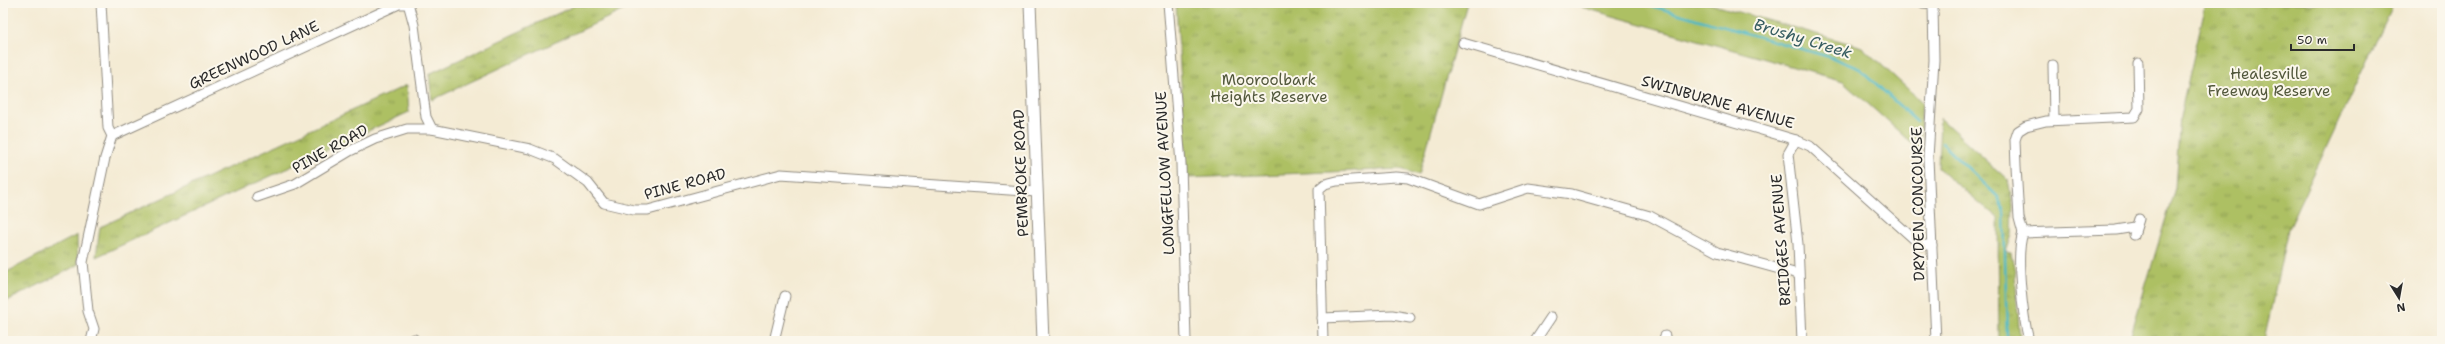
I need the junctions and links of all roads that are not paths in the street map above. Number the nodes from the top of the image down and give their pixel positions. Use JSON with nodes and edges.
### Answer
{"nodes":[{"id":1,"x":101,"y":3,"type":"edge"},
{"id":2,"x":408,"y":3,"type":"edge"},
{"id":3,"x":1030,"y":3,"type":"edge"},
{"id":4,"x":1168,"y":3,"type":"edge"},
{"id":5,"x":1923,"y":3,"type":"edge"},
{"id":6,"x":1933,"y":4,"type":"edge"},
{"id":7,"x":1463,"y":43,"type":"dead end"},
{"id":8,"x":2138,"y":63,"type":"dead end"},
{"id":9,"x":2053,"y":65,"type":"dead end"},
{"id":10,"x":2054,"y":120,"type":"junction"},
{"id":11,"x":432,"y":129,"type":"junction"},
{"id":12,"x":112,"y":136,"type":"junction"},
{"id":13,"x":1796,"y":140,"type":"junction"},
{"id":14,"x":1037,"y":192,"type":"junction"},
{"id":15,"x":257,"y":197,"type":"dead end"},
{"id":16,"x":2136,"y":227,"type":"dead end"},
{"id":17,"x":2023,"y":233,"type":"junction"},
{"id":18,"x":1932,"y":245,"type":"junction"},
{"id":19,"x":1798,"y":274,"type":"junction"},
{"id":20,"x":785,"y":296,"type":"dead end"},
{"id":21,"x":1551,"y":316,"type":"dead end"},
{"id":22,"x":1322,"y":318,"type":"junction"},
{"id":23,"x":1410,"y":318,"type":"dead end"},
{"id":24,"x":91,"y":341,"type":"edge"},
{"id":25,"x":774,"y":341,"type":"edge"},
{"id":26,"x":1043,"y":341,"type":"edge"},
{"id":27,"x":1186,"y":341,"type":"edge"},
{"id":28,"x":1322,"y":341,"type":"edge"},
{"id":29,"x":1536,"y":341,"type":"edge"},
{"id":30,"x":1802,"y":341,"type":"edge"},
{"id":31,"x":1936,"y":341,"type":"edge"},
{"id":32,"x":2029,"y":341,"type":"edge"}],
"edges":[{"from":1,"to":12,"type":"street"},
{"from":2,"to":11,"type":"street"},
{"from":2,"to":12,"type":"street","name":"GREENWOOD LANE"},
{"from":3,"to":14,"type":"street","name":"PEMBROKE ROAD"},
{"from":4,"to":27,"type":"street","name":"LONGFELLOW AVENUE"},
{"from":5,"to":6,"type":"street","name":"DRYDEN CONCOURSE"},
{"from":6,"to":18,"type":"street","name":"DRYDEN CONCOURSE"},
{"from":7,"to":13,"type":"street","name":"SWINBURNE AVENUE"},
{"from":8,"to":10,"type":"street"},
{"from":9,"to":10,"type":"street"},
{"from":10,"to":17,"type":"street"},
{"from":11,"to":14,"type":"street","name":"PINE ROAD"},
{"from":11,"to":15,"type":"street","name":"PINE ROAD"},
{"from":12,"to":24,"type":"street"},
{"from":13,"to":18,"type":"street","name":"SWINBURNE AVENUE"},
{"from":13,"to":19,"type":"street","name":"BRIDGES AVENUE"},
{"from":14,"to":26,"type":"street","name":"PEMBROKE ROAD"},
{"from":16,"to":17,"type":"street"},
{"from":17,"to":32,"type":"street"},
{"from":18,"to":31,"type":"street","name":"DRYDEN CONCOURSE"},
{"from":19,"to":22,"type":"street"},
{"from":19,"to":30,"type":"street","name":"BRIDGES AVENUE"},
{"from":20,"to":25,"type":"street"},
{"from":21,"to":29,"type":"street"},
{"from":22,"to":23,"type":"street"},
{"from":22,"to":28,"type":"street"}]}
